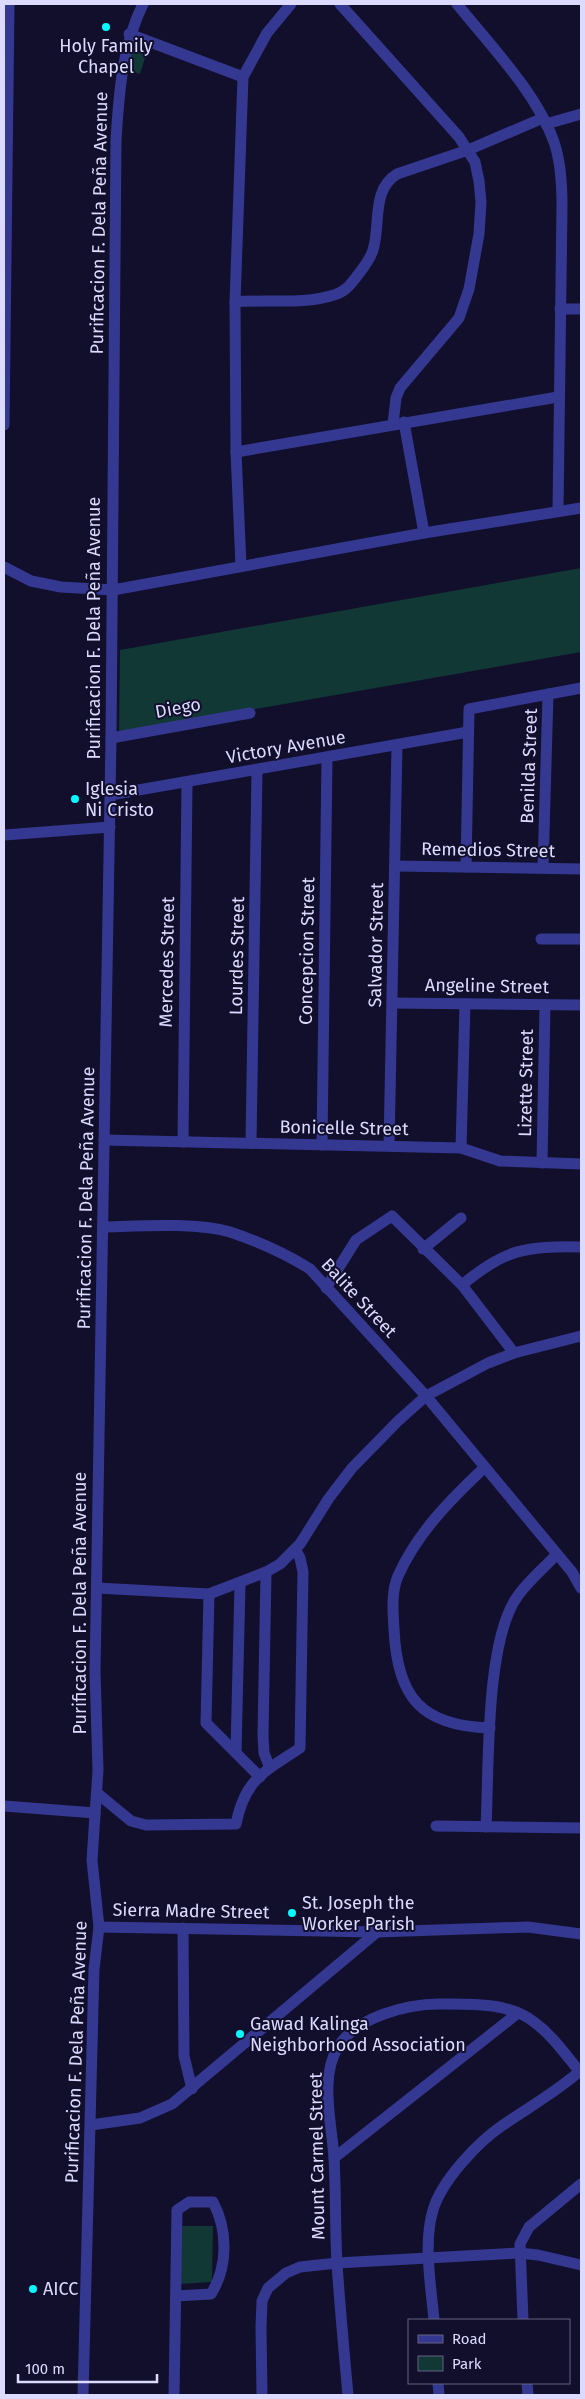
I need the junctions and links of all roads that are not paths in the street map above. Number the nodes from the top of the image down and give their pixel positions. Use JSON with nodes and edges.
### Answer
{"nodes":[{"id":1,"x":9,"y":4,"type":"edge"},
{"id":2,"x":143,"y":4,"type":"edge"},
{"id":3,"x":291,"y":4,"type":"edge"},
{"id":4,"x":340,"y":4,"type":"edge"},
{"id":5,"x":457,"y":4,"type":"edge"},
{"id":6,"x":129,"y":34,"type":"junction"},
{"id":7,"x":243,"y":77,"type":"junction"},
{"id":8,"x":581,"y":114,"type":"edge"},
{"id":9,"x":545,"y":121,"type":"junction"},
{"id":10,"x":468,"y":150,"type":"junction"},
{"id":11,"x":235,"y":302,"type":"junction"},
{"id":12,"x":560,"y":309,"type":"junction"},
{"id":13,"x":581,"y":309,"type":"edge"},
{"id":14,"x":558,"y":397,"type":"junction"},
{"id":15,"x":399,"y":423,"type":"junction"},
{"id":16,"x":4,"y":425,"type":"edge"},
{"id":17,"x":236,"y":452,"type":"junction"},
{"id":18,"x":581,"y":508,"type":"edge"},
{"id":19,"x":558,"y":511,"type":"junction"},
{"id":20,"x":424,"y":533,"type":"junction"},
{"id":21,"x":4,"y":566,"type":"edge"},
{"id":22,"x":241,"y":566,"type":"junction"},
{"id":23,"x":113,"y":590,"type":"junction"},
{"id":24,"x":581,"y":688,"type":"edge"},
{"id":25,"x":548,"y":694,"type":"junction"},
{"id":26,"x":250,"y":713,"type":"dead end"},
{"id":27,"x":468,"y":732,"type":"junction"},
{"id":28,"x":111,"y":738,"type":"junction"},
{"id":29,"x":397,"y":745,"type":"junction"},
{"id":30,"x":327,"y":757,"type":"junction"},
{"id":31,"x":257,"y":770,"type":"junction"},
{"id":32,"x":187,"y":782,"type":"junction"},
{"id":33,"x":110,"y":795,"type":"junction"},
{"id":34,"x":110,"y":827,"type":"junction"},
{"id":35,"x":4,"y":835,"type":"edge"},
{"id":36,"x":395,"y":866,"type":"junction"},
{"id":37,"x":466,"y":867,"type":"junction"},
{"id":38,"x":543,"y":868,"type":"junction"},
{"id":39,"x":581,"y":869,"type":"edge"},
{"id":40,"x":541,"y":938,"type":"dead end"},
{"id":41,"x":581,"y":939,"type":"edge"},
{"id":42,"x":392,"y":1003,"type":"junction"},
{"id":43,"x":465,"y":1004,"type":"junction"},
{"id":44,"x":545,"y":1005,"type":"junction"},
{"id":45,"x":581,"y":1005,"type":"edge"},
{"id":46,"x":104,"y":1140,"type":"junction"},
{"id":47,"x":182,"y":1142,"type":"junction"},
{"id":48,"x":251,"y":1143,"type":"junction"},
{"id":49,"x":322,"y":1145,"type":"junction"},
{"id":50,"x":389,"y":1146,"type":"junction"},
{"id":51,"x":461,"y":1148,"type":"junction"},
{"id":52,"x":542,"y":1163,"type":"junction"},
{"id":53,"x":581,"y":1164,"type":"edge"},
{"id":54,"x":461,"y":1218,"type":"dead end"},
{"id":55,"x":102,"y":1226,"type":"junction"},
{"id":56,"x":581,"y":1247,"type":"edge"},
{"id":57,"x":423,"y":1249,"type":"junction"},
{"id":58,"x":462,"y":1285,"type":"junction"},
{"id":59,"x":326,"y":1288,"type":"junction"},
{"id":60,"x":581,"y":1336,"type":"edge"},
{"id":61,"x":514,"y":1353,"type":"junction"},
{"id":62,"x":426,"y":1396,"type":"junction"},
{"id":63,"x":485,"y":1467,"type":"junction"},
{"id":64,"x":295,"y":1549,"type":"junction"},
{"id":65,"x":556,"y":1555,"type":"junction"},
{"id":66,"x":266,"y":1572,"type":"junction"},
{"id":67,"x":240,"y":1584,"type":"junction"},
{"id":68,"x":97,"y":1588,"type":"junction"},
{"id":69,"x":581,"y":1588,"type":"edge"},
{"id":70,"x":209,"y":1594,"type":"junction"},
{"id":71,"x":490,"y":1728,"type":"junction"},
{"id":72,"x":236,"y":1752,"type":"junction"},
{"id":73,"x":270,"y":1768,"type":"junction"},
{"id":74,"x":260,"y":1777,"type":"junction"},
{"id":75,"x":97,"y":1793,"type":"junction"},
{"id":76,"x":4,"y":1806,"type":"edge"},
{"id":77,"x":95,"y":1813,"type":"junction"},
{"id":78,"x":436,"y":1826,"type":"dead end"},
{"id":79,"x":486,"y":1827,"type":"junction"},
{"id":80,"x":581,"y":1828,"type":"edge"},
{"id":81,"x":99,"y":1927,"type":"junction"},
{"id":82,"x":183,"y":1928,"type":"junction"},
{"id":83,"x":377,"y":1932,"type":"junction"},
{"id":84,"x":581,"y":1934,"type":"edge"},
{"id":85,"x":518,"y":2013,"type":"junction"},
{"id":86,"x":580,"y":2071,"type":"edge"},
{"id":87,"x":192,"y":2089,"type":"junction"},
{"id":88,"x":91,"y":2125,"type":"junction"},
{"id":89,"x":334,"y":2158,"type":"junction"},
{"id":90,"x":581,"y":2184,"type":"edge"},
{"id":91,"x":519,"y":2253,"type":"junction"},
{"id":92,"x":430,"y":2258,"type":"junction"},
{"id":93,"x":337,"y":2263,"type":"junction"},
{"id":94,"x":581,"y":2265,"type":"edge"},
{"id":95,"x":176,"y":2296,"type":"junction"},
{"id":96,"x":434,"y":2319,"type":"edge"},
{"id":97,"x":523,"y":2319,"type":"edge"},
{"id":98,"x":83,"y":2395,"type":"edge"},
{"id":99,"x":174,"y":2395,"type":"edge"},
{"id":100,"x":262,"y":2395,"type":"edge"},
{"id":101,"x":348,"y":2395,"type":"edge"}],
"edges":[{"from":1,"to":16,"type":"street"},
{"from":2,"to":6,"type":"street","name":"Purificacion F. Dela Peña Avenue"},
{"from":3,"to":7,"type":"street"},
{"from":4,"to":10,"type":"street"},
{"from":5,"to":9,"type":"street"},
{"from":6,"to":7,"type":"street"},
{"from":6,"to":23,"type":"street","name":"Purificacion F. Dela Peña Avenue"},
{"from":7,"to":11,"type":"street"},
{"from":8,"to":9,"type":"street"},
{"from":9,"to":10,"type":"street"},
{"from":9,"to":12,"type":"street"},
{"from":10,"to":11,"type":"street"},
{"from":10,"to":15,"type":"street"},
{"from":11,"to":17,"type":"street"},
{"from":12,"to":13,"type":"street"},
{"from":12,"to":14,"type":"street"},
{"from":14,"to":15,"type":"street"},
{"from":14,"to":19,"type":"street"},
{"from":15,"to":17,"type":"street"},
{"from":15,"to":20,"type":"street"},
{"from":17,"to":22,"type":"street"},
{"from":18,"to":19,"type":"street"},
{"from":19,"to":20,"type":"street"},
{"from":20,"to":22,"type":"street"},
{"from":21,"to":23,"type":"street"},
{"from":22,"to":23,"type":"street"},
{"from":23,"to":28,"type":"street","name":"Purificacion F. Dela Peña Avenue"},
{"from":24,"to":25,"type":"street"},
{"from":25,"to":27,"type":"street"},
{"from":25,"to":38,"type":"street","name":"Benilda Street"},
{"from":26,"to":28,"type":"street","name":"Diego"},
{"from":27,"to":29,"type":"street","name":"Victory Avenue"},
{"from":27,"to":37,"type":"street"},
{"from":28,"to":33,"type":"street","name":"Purificacion F. Dela Peña Avenue"},
{"from":29,"to":30,"type":"street","name":"Victory Avenue"},
{"from":29,"to":36,"type":"street","name":"Salvador Street"},
{"from":30,"to":31,"type":"street","name":"Victory Avenue"},
{"from":30,"to":49,"type":"street","name":"Concepcion Street"},
{"from":31,"to":32,"type":"street","name":"Victory Avenue"},
{"from":31,"to":48,"type":"street","name":"Lourdes Street"},
{"from":32,"to":33,"type":"street","name":"Victory Avenue"},
{"from":32,"to":47,"type":"street","name":"Mercedes Street"},
{"from":33,"to":34,"type":"street","name":"Purificacion F. Dela Peña Avenue"},
{"from":34,"to":35,"type":"street"},
{"from":34,"to":46,"type":"street","name":"Purificacion F. Dela Peña Avenue"},
{"from":36,"to":37,"type":"street","name":"Remedios Street"},
{"from":36,"to":42,"type":"street","name":"Salvador Street"},
{"from":37,"to":38,"type":"street","name":"Remedios Street"},
{"from":38,"to":39,"type":"street","name":"Remedios Street"},
{"from":40,"to":41,"type":"street"},
{"from":42,"to":43,"type":"street","name":"Angeline Street"},
{"from":42,"to":50,"type":"street","name":"Salvador Street"},
{"from":43,"to":44,"type":"street","name":"Angeline Street"},
{"from":43,"to":51,"type":"street"},
{"from":44,"to":45,"type":"street","name":"Angeline Street"},
{"from":44,"to":52,"type":"street","name":"Lizette Street"},
{"from":46,"to":47,"type":"street","name":"Bonicelle Street"},
{"from":46,"to":55,"type":"street","name":"Purificacion F. Dela Peña Avenue"},
{"from":47,"to":48,"type":"street","name":"Bonicelle Street"},
{"from":48,"to":49,"type":"street","name":"Bonicelle Street"},
{"from":49,"to":50,"type":"street","name":"Bonicelle Street"},
{"from":50,"to":51,"type":"street","name":"Bonicelle Street"},
{"from":51,"to":52,"type":"street","name":"Bonicelle Street"},
{"from":52,"to":53,"type":"street","name":"Bonicelle Street"},
{"from":54,"to":57,"type":"street"},
{"from":55,"to":59,"type":"street","name":"Balite Street"},
{"from":55,"to":68,"type":"street","name":"Purificacion F. Dela Peña Avenue"},
{"from":56,"to":58,"type":"street"},
{"from":57,"to":58,"type":"street"},
{"from":57,"to":59,"type":"street"},
{"from":58,"to":61,"type":"street"},
{"from":59,"to":62,"type":"street","name":"Balite Street"},
{"from":60,"to":61,"type":"street"},
{"from":61,"to":62,"type":"street"},
{"from":62,"to":63,"type":"street","name":"Balite Street"},
{"from":62,"to":64,"type":"street"},
{"from":63,"to":65,"type":"street","name":"Balite Street"},
{"from":63,"to":71,"type":"street"},
{"from":64,"to":66,"type":"street"},
{"from":64,"to":73,"type":"street"},
{"from":65,"to":69,"type":"street"},
{"from":65,"to":71,"type":"street"},
{"from":66,"to":67,"type":"street"},
{"from":66,"to":73,"type":"street"},
{"from":67,"to":70,"type":"street"},
{"from":67,"to":72,"type":"street"},
{"from":68,"to":70,"type":"street"},
{"from":68,"to":75,"type":"street","name":"Purificacion F. Dela Peña Avenue"},
{"from":70,"to":72,"type":"street"},
{"from":71,"to":79,"type":"street"},
{"from":72,"to":74,"type":"street"},
{"from":73,"to":74,"type":"street"},
{"from":74,"to":75,"type":"street"},
{"from":75,"to":77,"type":"street","name":"Purificacion F. Dela Peña Avenue"},
{"from":76,"to":77,"type":"street"},
{"from":77,"to":81,"type":"street","name":"Purificacion F. Dela Peña Avenue"},
{"from":78,"to":79,"type":"street"},
{"from":79,"to":80,"type":"street"},
{"from":81,"to":82,"type":"street","name":"Sierra Madre Street"},
{"from":81,"to":88,"type":"street","name":"Purificacion F. Dela Peña Avenue"},
{"from":82,"to":83,"type":"street","name":"Sierra Madre Street"},
{"from":82,"to":87,"type":"street"},
{"from":83,"to":84,"type":"street","name":"Sierra Madre Street"},
{"from":83,"to":87,"type":"street"},
{"from":85,"to":86,"type":"street","name":"Mount Carmel Street"},
{"from":85,"to":89,"type":"street"},
{"from":85,"to":89,"type":"street","name":"Mount Carmel Street"},
{"from":86,"to":92,"type":"street"},
{"from":87,"to":88,"type":"street"},
{"from":88,"to":98,"type":"street","name":"Purificacion F. Dela Peña Avenue"},
{"from":89,"to":93,"type":"street","name":"Mount Carmel Street"},
{"from":90,"to":91,"type":"street"},
{"from":91,"to":92,"type":"street"},
{"from":91,"to":94,"type":"street"},
{"from":91,"to":97,"type":"street"},
{"from":92,"to":93,"type":"street"},
{"from":92,"to":96,"type":"street"},
{"from":93,"to":100,"type":"street"},
{"from":93,"to":101,"type":"street","name":"Mount Carmel Street"},
{"from":95,"to":95,"type":"street"},
{"from":95,"to":99,"type":"street"}]}
